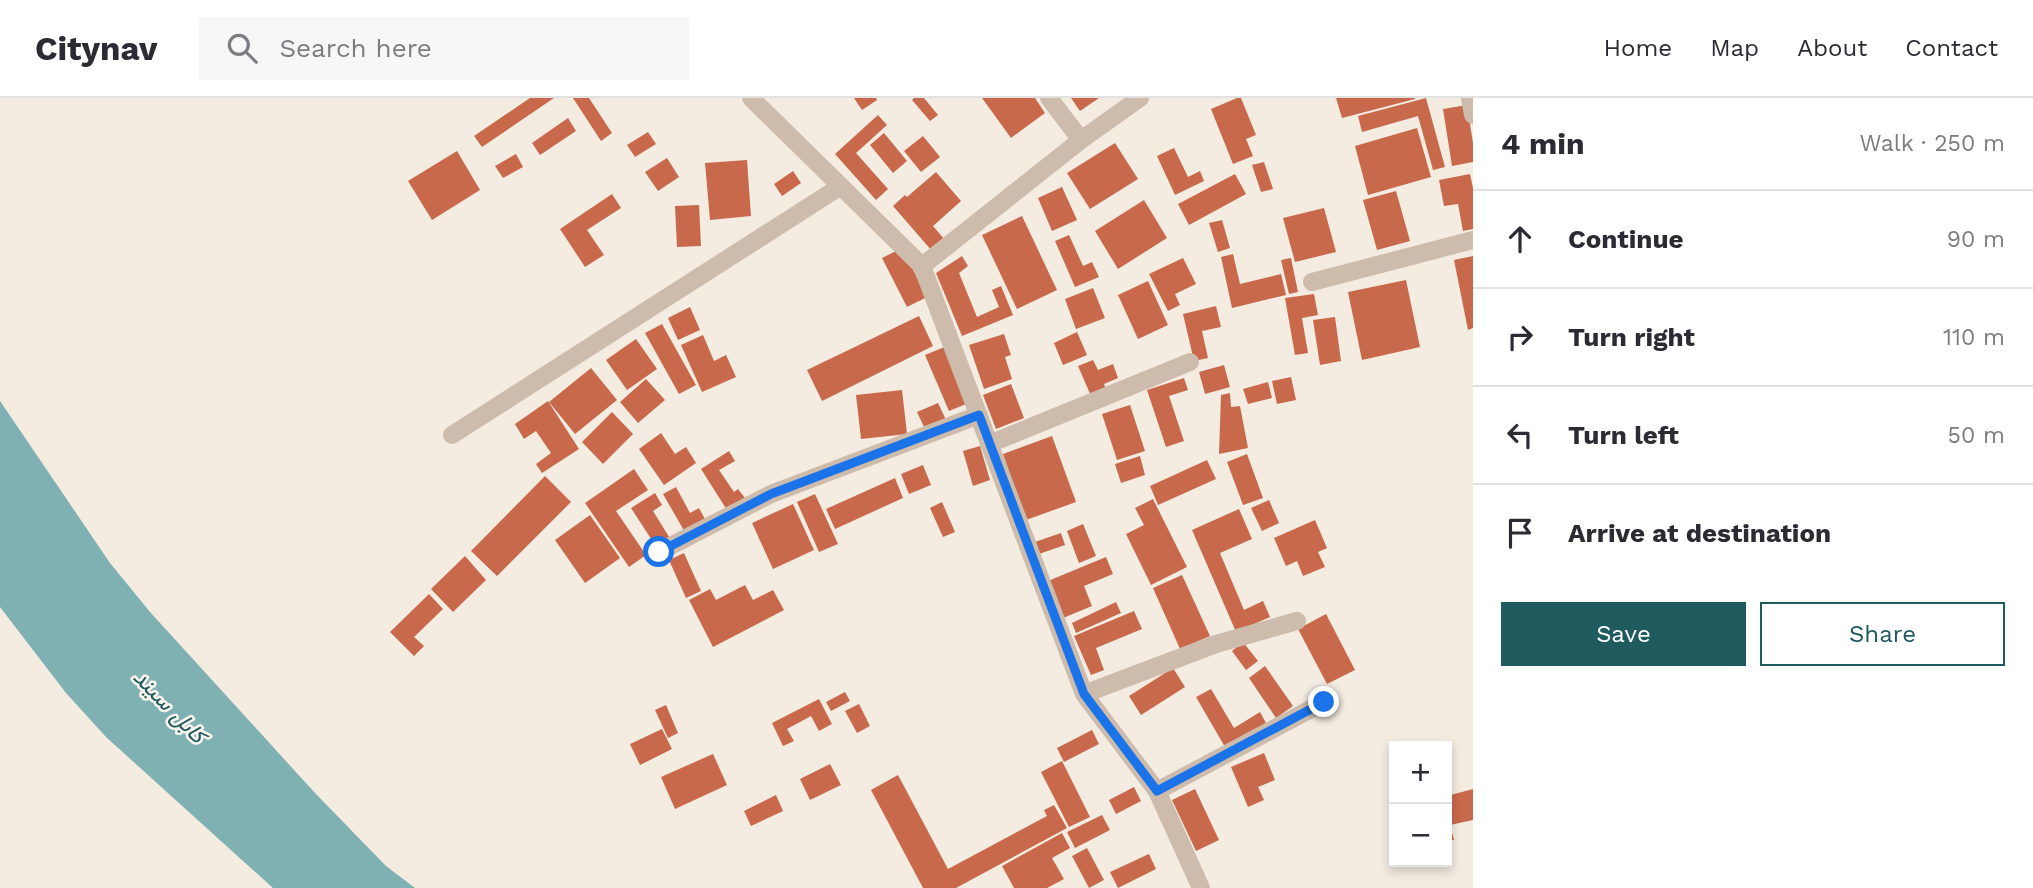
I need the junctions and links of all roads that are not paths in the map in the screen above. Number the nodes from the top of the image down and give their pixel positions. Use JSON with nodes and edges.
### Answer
{"nodes":[{"id":1,"x":751,"y":98,"type":"edge"},
{"id":2,"x":1049,"y":98,"type":"edge"},
{"id":3,"x":1140,"y":98,"type":"edge"},
{"id":4,"x":1470,"y":98,"type":"edge"},
{"id":5,"x":1473,"y":115,"type":"edge"},
{"id":6,"x":1081,"y":140,"type":"junction"},
{"id":7,"x":841,"y":186,"type":"junction"},
{"id":8,"x":1473,"y":240,"type":"edge"},
{"id":9,"x":922,"y":266,"type":"junction"},
{"id":10,"x":1312,"y":282,"type":"dead end"},
{"id":11,"x":1190,"y":362,"type":"dead end"},
{"id":12,"x":979,"y":415,"type":"junction"},
{"id":13,"x":452,"y":435,"type":"dead end"},
{"id":14,"x":989,"y":444,"type":"junction"},
{"id":15,"x":659,"y":552,"type":"dead end"},
{"id":16,"x":1297,"y":621,"type":"dead end"},
{"id":17,"x":1084,"y":694,"type":"junction"},
{"id":18,"x":1324,"y":702,"type":"dead end"},
{"id":19,"x":1157,"y":791,"type":"junction"},
{"id":20,"x":1201,"y":888,"type":"edge"}],
"edges":[{"from":1,"to":7,"type":"street"},
{"from":2,"to":6,"type":"street"},
{"from":3,"to":6,"type":"street"},
{"from":4,"to":5,"type":"street"},
{"from":6,"to":9,"type":"street"},
{"from":7,"to":9,"type":"street"},
{"from":7,"to":13,"type":"street"},
{"from":8,"to":10,"type":"street"},
{"from":9,"to":12,"type":"street"},
{"from":11,"to":14,"type":"street"},
{"from":12,"to":14,"type":"street"},
{"from":12,"to":15,"type":"street"},
{"from":14,"to":17,"type":"street"},
{"from":16,"to":17,"type":"street"},
{"from":17,"to":19,"type":"street"},
{"from":18,"to":19,"type":"street"},
{"from":19,"to":20,"type":"street"}]}
